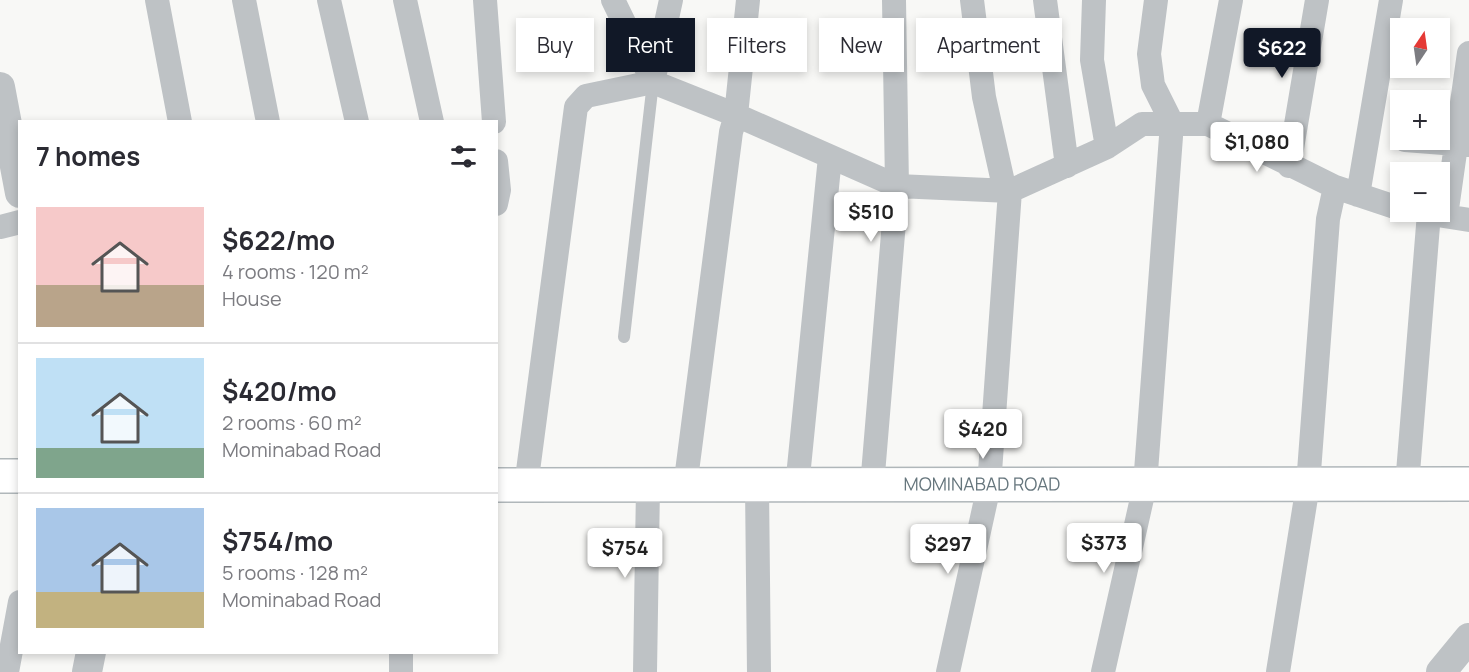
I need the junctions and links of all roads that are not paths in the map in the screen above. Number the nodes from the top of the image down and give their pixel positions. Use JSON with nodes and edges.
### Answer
{"nodes":[{"id":1,"x":157,"y":0,"type":"edge"},
{"id":2,"x":244,"y":0,"type":"edge"},
{"id":3,"x":329,"y":0,"type":"edge"},
{"id":4,"x":405,"y":0,"type":"edge"},
{"id":5,"x":485,"y":0,"type":"edge"},
{"id":6,"x":613,"y":0,"type":"edge"},
{"id":7,"x":671,"y":0,"type":"edge"},
{"id":8,"x":748,"y":0,"type":"edge"},
{"id":9,"x":894,"y":0,"type":"edge"},
{"id":10,"x":972,"y":0,"type":"edge"},
{"id":11,"x":1045,"y":0,"type":"edge"},
{"id":12,"x":1094,"y":0,"type":"edge"},
{"id":13,"x":1156,"y":0,"type":"edge"},
{"id":14,"x":1231,"y":0,"type":"edge"},
{"id":15,"x":1317,"y":0,"type":"edge"},
{"id":16,"x":1391,"y":0,"type":"edge"},
{"id":17,"x":1469,"y":53,"type":"edge"},
{"id":18,"x":652,"y":82,"type":"junction"},
{"id":19,"x":0,"y":87,"type":"edge"},
{"id":20,"x":736,"y":115,"type":"junction"},
{"id":21,"x":180,"y":120,"type":"edge"},
{"id":22,"x":268,"y":120,"type":"edge"},
{"id":23,"x":357,"y":120,"type":"edge"},
{"id":24,"x":432,"y":120,"type":"edge"},
{"id":25,"x":494,"y":120,"type":"edge"},
{"id":26,"x":1172,"y":123,"type":"junction"},
{"id":27,"x":1208,"y":124,"type":"junction"},
{"id":28,"x":1368,"y":136,"type":"junction"},
{"id":29,"x":1390,"y":138,"type":"edge"},
{"id":30,"x":1462,"y":144,"type":"edge"},
{"id":31,"x":1107,"y":147,"type":"junction"},
{"id":32,"x":830,"y":157,"type":"junction"},
{"id":33,"x":1066,"y":166,"type":"junction"},
{"id":34,"x":1289,"y":166,"type":"junction"},
{"id":35,"x":18,"y":182,"type":"edge"},
{"id":36,"x":1450,"y":183,"type":"edge"},
{"id":37,"x":897,"y":186,"type":"junction"},
{"id":38,"x":1335,"y":187,"type":"junction"},
{"id":39,"x":1007,"y":191,"type":"junction"},
{"id":40,"x":1358,"y":195,"type":"junction"},
{"id":41,"x":1390,"y":205,"type":"edge"},
{"id":42,"x":18,"y":222,"type":"edge"},
{"id":43,"x":1439,"y":222,"type":"edge"},
{"id":44,"x":0,"y":227,"type":"edge"},
{"id":45,"x":624,"y":337,"type":"dead end"},
{"id":46,"x":0,"y":476,"type":"edge"},
{"id":47,"x":18,"y":476,"type":"edge"},
{"id":48,"x":1469,"y":484,"type":"edge"},
{"id":49,"x":511,"y":485,"type":"edge"},
{"id":50,"x":1308,"y":485,"type":"junction"},
{"id":51,"x":1407,"y":485,"type":"junction"},
{"id":52,"x":757,"y":486,"type":"junction"},
{"id":53,"x":872,"y":486,"type":"junction"},
{"id":54,"x":989,"y":486,"type":"junction"},
{"id":55,"x":1145,"y":486,"type":"junction"},
{"id":56,"x":648,"y":487,"type":"junction"},
{"id":57,"x":685,"y":487,"type":"junction"},
{"id":58,"x":797,"y":487,"type":"junction"},
{"id":59,"x":18,"y":613,"type":"edge"},
{"id":60,"x":1469,"y":638,"type":"edge"},
{"id":61,"x":91,"y":654,"type":"edge"},
{"id":62,"x":401,"y":654,"type":"edge"},
{"id":63,"x":7,"y":672,"type":"edge"},
{"id":64,"x":87,"y":672,"type":"edge"},
{"id":65,"x":401,"y":672,"type":"edge"},
{"id":66,"x":645,"y":672,"type":"edge"},
{"id":67,"x":759,"y":672,"type":"edge"},
{"id":68,"x":948,"y":672,"type":"edge"},
{"id":69,"x":1104,"y":672,"type":"edge"},
{"id":70,"x":1278,"y":672,"type":"edge"},
{"id":71,"x":1441,"y":672,"type":"edge"}],
"edges":[{"from":1,"to":21,"type":"street"},
{"from":2,"to":22,"type":"street"},
{"from":3,"to":23,"type":"street"},
{"from":4,"to":24,"type":"street"},
{"from":5,"to":25,"type":"street"},
{"from":6,"to":18,"type":"street"},
{"from":7,"to":18,"type":"street"},
{"from":8,"to":20,"type":"street"},
{"from":9,"to":37,"type":"street"},
{"from":10,"to":39,"type":"street"},
{"from":11,"to":33,"type":"street"},
{"from":12,"to":31,"type":"street"},
{"from":13,"to":26,"type":"street"},
{"from":14,"to":27,"type":"street"},
{"from":15,"to":34,"type":"street"},
{"from":16,"to":28,"type":"street"},
{"from":17,"to":30,"type":"street"},
{"from":18,"to":20,"type":"street"},
{"from":18,"to":45,"type":"lane"},
{"from":18,"to":49,"type":"street"},
{"from":19,"to":35,"type":"street"},
{"from":20,"to":32,"type":"street"},
{"from":20,"to":57,"type":"street"},
{"from":26,"to":27,"type":"street"},
{"from":26,"to":31,"type":"street"},
{"from":26,"to":55,"type":"street"},
{"from":27,"to":34,"type":"street"},
{"from":28,"to":29,"type":"street"},
{"from":28,"to":40,"type":"street"},
{"from":30,"to":36,"type":"street"},
{"from":31,"to":33,"type":"street"},
{"from":32,"to":37,"type":"street"},
{"from":32,"to":58,"type":"street"},
{"from":33,"to":39,"type":"street"},
{"from":34,"to":38,"type":"street"},
{"from":37,"to":39,"type":"street"},
{"from":37,"to":53,"type":"street"},
{"from":38,"to":40,"type":"street"},
{"from":38,"to":50,"type":"street"},
{"from":39,"to":54,"type":"street"},
{"from":40,"to":41,"type":"street"},
{"from":42,"to":44,"type":"street"},
{"from":43,"to":51,"type":"street"},
{"from":46,"to":47,"type":"main road"},
{"from":48,"to":51,"type":"main road","name":"MOMINABAD ROAD"},
{"from":49,"to":56,"type":"main road","name":"MOMINABAD ROAD"},
{"from":50,"to":51,"type":"main road","name":"MOMINABAD ROAD"},
{"from":50,"to":55,"type":"main road","name":"MOMINABAD ROAD"},
{"from":50,"to":70,"type":"street"},
{"from":52,"to":57,"type":"main road","name":"MOMINABAD ROAD"},
{"from":52,"to":58,"type":"main road","name":"MOMINABAD ROAD"},
{"from":52,"to":67,"type":"street"},
{"from":53,"to":54,"type":"main road","name":"MOMINABAD ROAD"},
{"from":53,"to":58,"type":"main road","name":"MOMINABAD ROAD"},
{"from":54,"to":55,"type":"main road","name":"MOMINABAD ROAD"},
{"from":54,"to":68,"type":"street"},
{"from":55,"to":69,"type":"street"},
{"from":56,"to":57,"type":"main road","name":"MOMINABAD ROAD"},
{"from":56,"to":66,"type":"street"},
{"from":59,"to":63,"type":"street"},
{"from":60,"to":71,"type":"street"},
{"from":61,"to":64,"type":"street"},
{"from":62,"to":65,"type":"street"}]}
